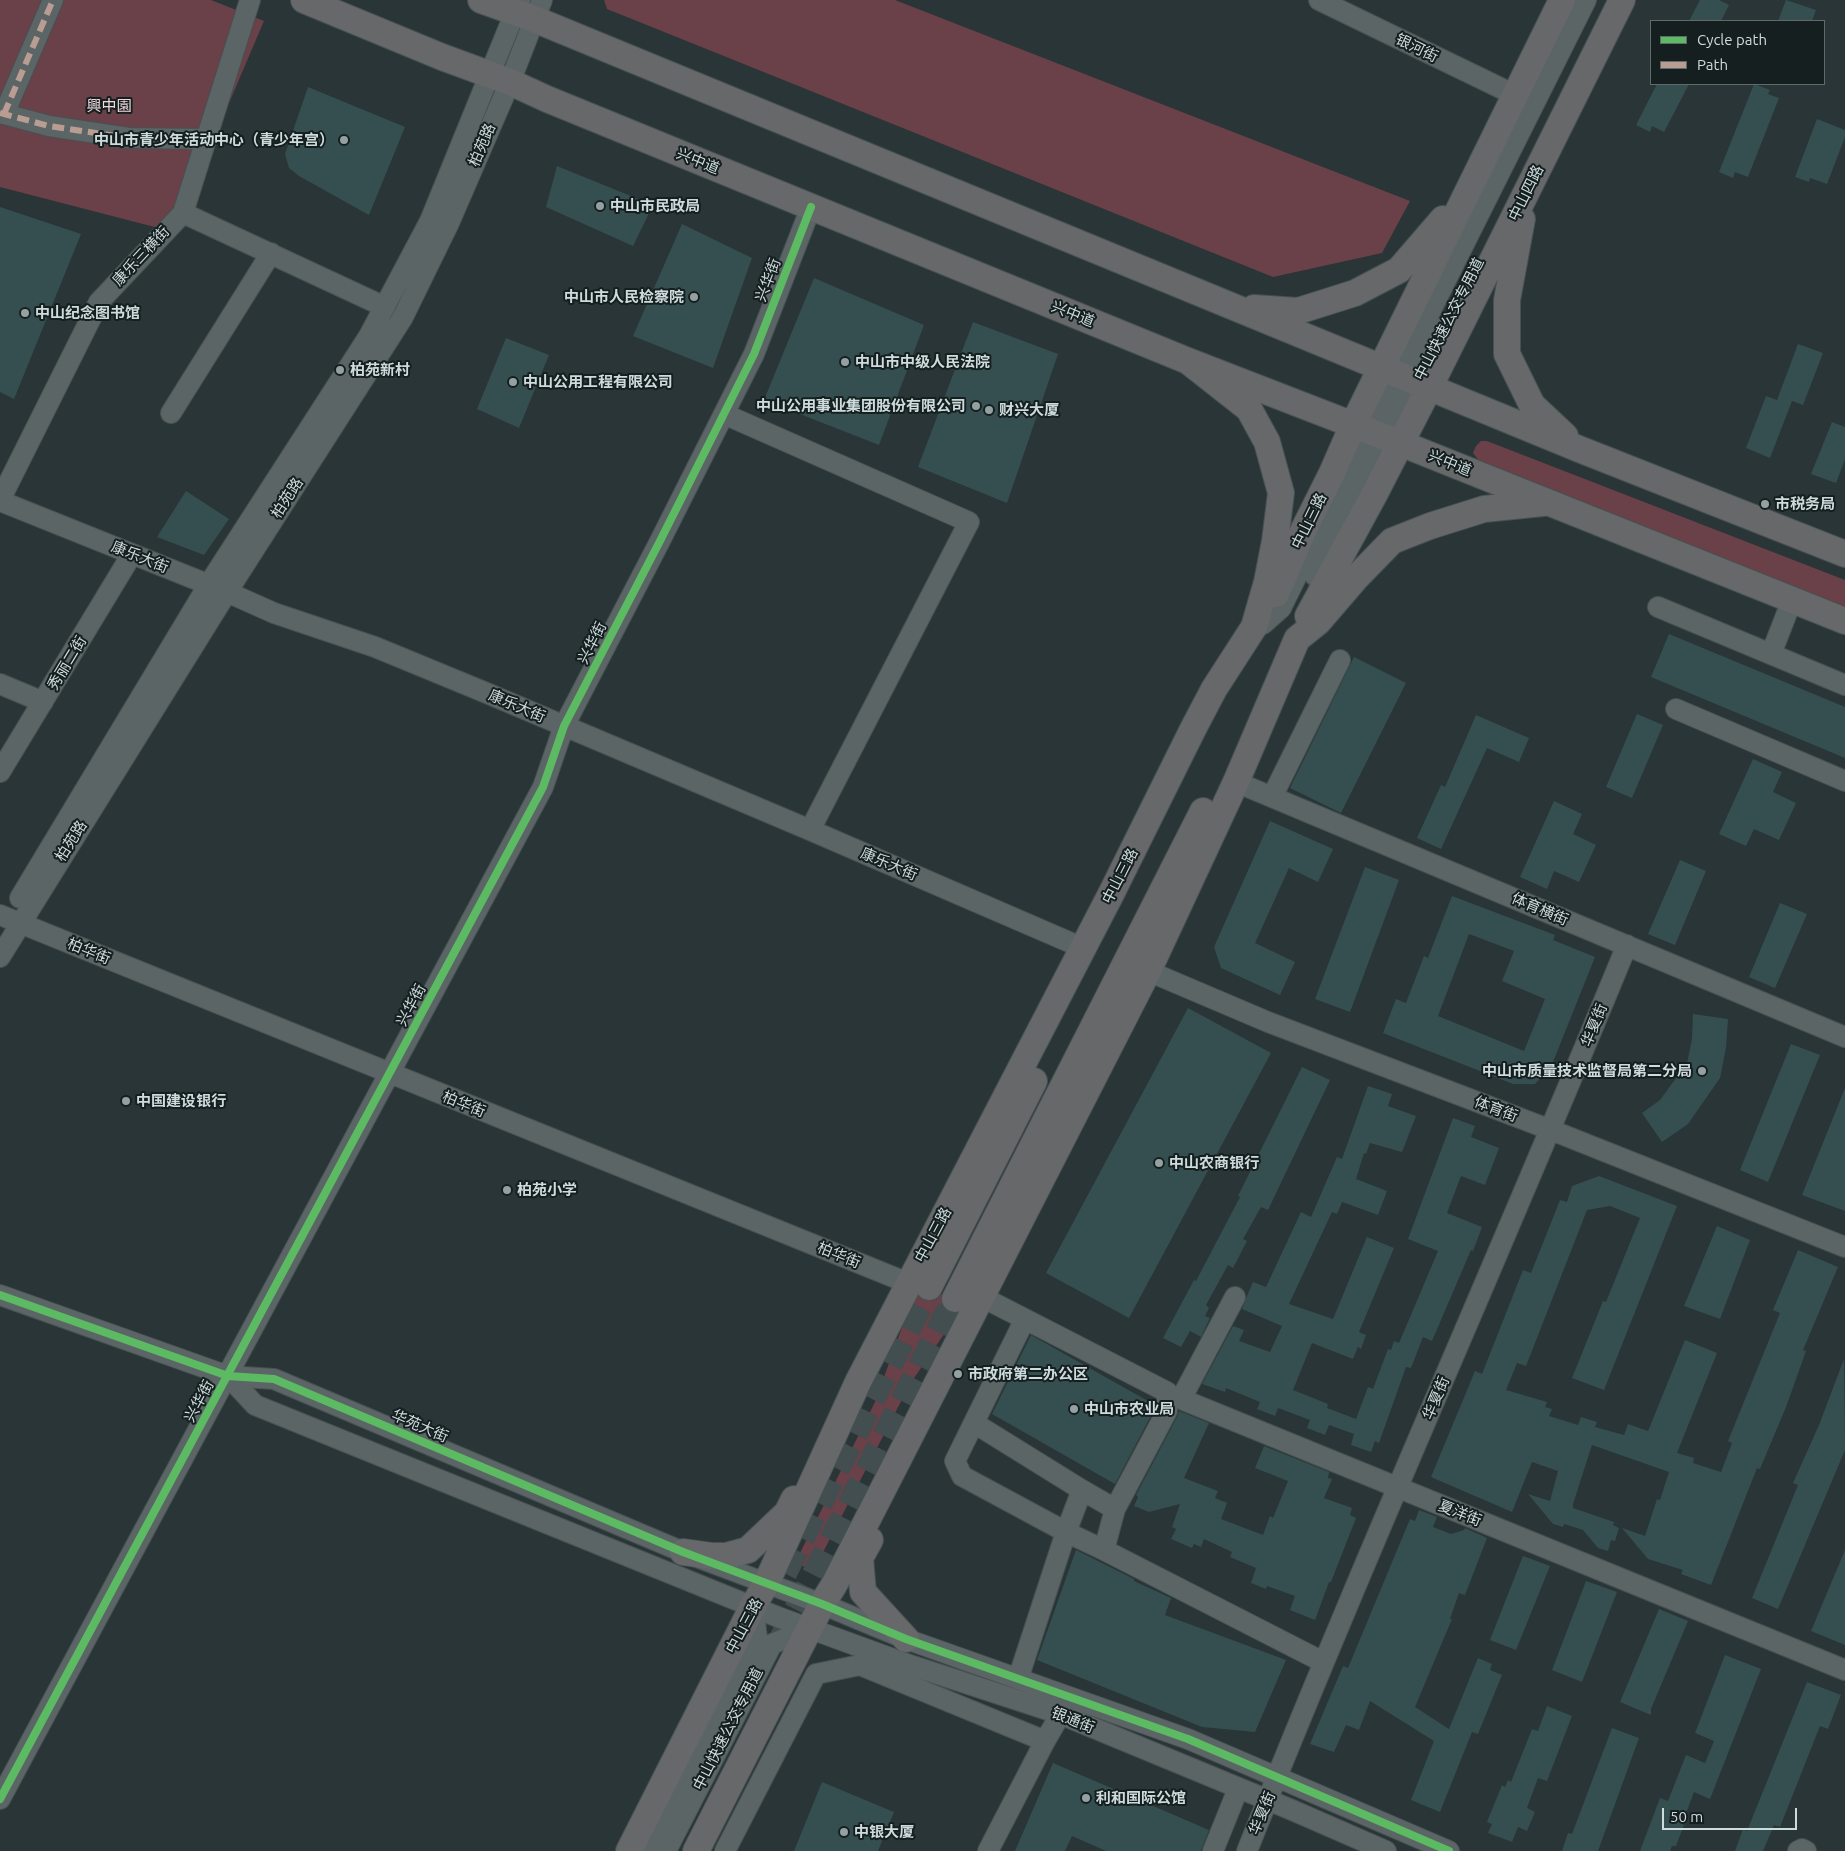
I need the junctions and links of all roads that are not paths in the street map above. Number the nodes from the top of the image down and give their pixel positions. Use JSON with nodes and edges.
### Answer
{"nodes":[{"id":1,"x":53,"y":0,"type":"edge"},
{"id":2,"x":250,"y":0,"type":"edge"},
{"id":3,"x":304,"y":0,"type":"edge"},
{"id":4,"x":482,"y":0,"type":"edge"},
{"id":5,"x":1320,"y":0,"type":"edge"},
{"id":6,"x":1562,"y":0,"type":"edge"},
{"id":7,"x":1586,"y":0,"type":"edge"},
{"id":8,"x":1608,"y":0,"type":"edge"},
{"id":9,"x":1622,"y":0,"type":"edge"},
{"id":10,"x":528,"y":8,"type":"edge"},
{"id":11,"x":500,"y":78,"type":"junction"},
{"id":12,"x":1515,"y":95,"type":"junction"},
{"id":13,"x":2,"y":114,"type":"edge"},
{"id":14,"x":206,"y":139,"type":"junction"},
{"id":15,"x":1528,"y":188,"type":"junction"},
{"id":16,"x":1468,"y":190,"type":"junction"},
{"id":17,"x":811,"y":207,"type":"junction"},
{"id":18,"x":183,"y":213,"type":"junction"},
{"id":19,"x":271,"y":254,"type":"junction"},
{"id":20,"x":385,"y":307,"type":"junction"},
{"id":21,"x":1233,"y":307,"type":"junction"},
{"id":22,"x":1188,"y":361,"type":"junction"},
{"id":23,"x":1407,"y":377,"type":"junction"},
{"id":24,"x":171,"y":413,"type":"dead end"},
{"id":25,"x":724,"y":414,"type":"junction"},
{"id":26,"x":1377,"y":434,"type":"junction"},
{"id":27,"x":1578,"y":449,"type":"junction"},
{"id":28,"x":0,"y":500,"type":"edge"},
{"id":29,"x":1547,"y":503,"type":"junction"},
{"id":30,"x":132,"y":554,"type":"junction"},
{"id":31,"x":1845,"y":554,"type":"edge"},
{"id":32,"x":218,"y":588,"type":"junction"},
{"id":33,"x":1792,"y":600,"type":"junction"},
{"id":34,"x":1658,"y":607,"type":"dead end"},
{"id":35,"x":1845,"y":622,"type":"edge"},
{"id":36,"x":1258,"y":626,"type":"junction"},
{"id":37,"x":1297,"y":639,"type":"junction"},
{"id":38,"x":1771,"y":654,"type":"junction"},
{"id":39,"x":1340,"y":660,"type":"dead end"},
{"id":40,"x":0,"y":684,"type":"edge"},
{"id":41,"x":1845,"y":684,"type":"edge"},
{"id":42,"x":43,"y":702,"type":"junction"},
{"id":43,"x":1676,"y":709,"type":"dead end"},
{"id":44,"x":564,"y":726,"type":"junction"},
{"id":45,"x":0,"y":772,"type":"edge"},
{"id":46,"x":1845,"y":780,"type":"edge"},
{"id":47,"x":1236,"y":782,"type":"junction"},
{"id":48,"x":1272,"y":797,"type":"junction"},
{"id":49,"x":810,"y":830,"type":"junction"},
{"id":50,"x":7,"y":921,"type":"edge"},
{"id":51,"x":1627,"y":945,"type":"junction"},
{"id":52,"x":1083,"y":948,"type":"junction"},
{"id":53,"x":0,"y":957,"type":"edge"},
{"id":54,"x":1148,"y":971,"type":"junction"},
{"id":55,"x":1845,"y":1037,"type":"edge"},
{"id":56,"x":390,"y":1074,"type":"junction"},
{"id":57,"x":1551,"y":1130,"type":"junction"},
{"id":58,"x":1845,"y":1246,"type":"edge"},
{"id":59,"x":919,"y":1285,"type":"junction"},
{"id":60,"x":0,"y":1295,"type":"edge"},
{"id":61,"x":982,"y":1297,"type":"junction"},
{"id":62,"x":1234,"y":1297,"type":"dead end"},
{"id":63,"x":955,"y":1299,"type":"tunnel mouth"},
{"id":64,"x":1025,"y":1319,"type":"junction"},
{"id":65,"x":228,"y":1376,"type":"junction"},
{"id":66,"x":858,"y":1382,"type":"junction"},
{"id":67,"x":922,"y":1414,"type":"junction"},
{"id":68,"x":974,"y":1423,"type":"junction"},
{"id":69,"x":1398,"y":1488,"type":"junction"},
{"id":70,"x":1082,"y":1490,"type":"junction"},
{"id":71,"x":1115,"y":1509,"type":"junction"},
{"id":72,"x":1066,"y":1532,"type":"junction"},
{"id":73,"x":1104,"y":1550,"type":"junction"},
{"id":74,"x":683,"y":1552,"type":"junction"},
{"id":75,"x":766,"y":1584,"type":"junction"},
{"id":76,"x":822,"y":1604,"type":"junction"},
{"id":77,"x":753,"y":1606,"type":"junction"},
{"id":78,"x":809,"y":1628,"type":"junction"},
{"id":79,"x":906,"y":1639,"type":"junction"},
{"id":80,"x":1323,"y":1662,"type":"junction"},
{"id":81,"x":1845,"y":1670,"type":"edge"},
{"id":82,"x":1018,"y":1679,"type":"junction"},
{"id":83,"x":1070,"y":1697,"type":"junction"},
{"id":84,"x":1060,"y":1714,"type":"junction"},
{"id":85,"x":1045,"y":1741,"type":"junction"},
{"id":86,"x":1277,"y":1777,"type":"junction"},
{"id":87,"x":1238,"y":1789,"type":"junction"},
{"id":88,"x":0,"y":1798,"type":"edge"},
{"id":89,"x":1268,"y":1800,"type":"junction"},
{"id":90,"x":629,"y":1851,"type":"edge"},
{"id":91,"x":647,"y":1851,"type":"edge"},
{"id":92,"x":666,"y":1851,"type":"edge"},
{"id":93,"x":696,"y":1851,"type":"edge"},
{"id":94,"x":725,"y":1851,"type":"edge"},
{"id":95,"x":988,"y":1851,"type":"edge"},
{"id":96,"x":1213,"y":1851,"type":"edge"},
{"id":97,"x":1247,"y":1851,"type":"edge"},
{"id":98,"x":1386,"y":1851,"type":"edge"},
{"id":99,"x":1449,"y":1851,"type":"edge"},
{"id":100,"x":1798,"y":1851,"type":"edge"},
{"id":101,"x":1806,"y":1851,"type":"edge"}],
"edges":[{"from":1,"to":13,"type":"street"},
{"from":2,"to":14,"type":"street","name":"康乐三横街"},
{"from":3,"to":11,"type":"main road","name":"兴中道"},
{"from":4,"to":10,"type":"main road"},
{"from":5,"to":12,"type":"street","name":"银河街"},
{"from":6,"to":12,"type":"main road"},
{"from":7,"to":23,"type":"street","name":"中山快速公交专用道"},
{"from":8,"to":23,"type":"street","name":"中山快速公交专用道"},
{"from":9,"to":15,"type":"main road","name":"中山四路"},
{"from":10,"to":11,"type":"street","name":"柏苑路"},
{"from":10,"to":21,"type":"main road"},
{"from":11,"to":17,"type":"main road","name":"兴中道"},
{"from":11,"to":20,"type":"street","name":"柏苑路"},
{"from":11,"to":32,"type":"street","name":"柏苑路"},
{"from":12,"to":16,"type":"main road"},
{"from":13,"to":14,"type":"street"},
{"from":14,"to":18,"type":"street","name":"康乐三横街"},
{"from":15,"to":23,"type":"main road","name":"中山四路"},
{"from":15,"to":27,"type":"main road"},
{"from":16,"to":21,"type":"main road"},
{"from":16,"to":23,"type":"main road"},
{"from":17,"to":22,"type":"main road","name":"兴中道"},
{"from":17,"to":25,"type":"street","name":"兴华街"},
{"from":18,"to":19,"type":"street"},
{"from":18,"to":28,"type":"street","name":"康乐三横街"},
{"from":19,"to":20,"type":"street"},
{"from":19,"to":24,"type":"street"},
{"from":20,"to":32,"type":"street","name":"柏苑路"},
{"from":21,"to":23,"type":"main road"},
{"from":22,"to":26,"type":"main road","name":"兴中道"},
{"from":22,"to":36,"type":"main road"},
{"from":23,"to":26,"type":"main road"},
{"from":23,"to":26,"type":"main road","name":"中山三路"},
{"from":23,"to":27,"type":"main road"},
{"from":25,"to":44,"type":"street","name":"兴华街"},
{"from":25,"to":49,"type":"street"},
{"from":26,"to":29,"type":"main road","name":"兴中道"},
{"from":26,"to":36,"type":"main road","name":"中山三路"},
{"from":26,"to":37,"type":"main road","name":"中山三路"},
{"from":27,"to":31,"type":"main road"},
{"from":28,"to":30,"type":"street","name":"康乐大街"},
{"from":29,"to":33,"type":"main road","name":"兴中道"},
{"from":29,"to":37,"type":"main road"},
{"from":30,"to":32,"type":"street","name":"康乐大街"},
{"from":30,"to":42,"type":"street","name":"秀丽二街"},
{"from":32,"to":44,"type":"street","name":"康乐大街"},
{"from":32,"to":50,"type":"street","name":"柏苑路"},
{"from":33,"to":35,"type":"main road","name":"兴中道"},
{"from":33,"to":38,"type":"street"},
{"from":34,"to":38,"type":"street"},
{"from":36,"to":52,"type":"main road","name":"中山三路"},
{"from":36,"to":59,"type":"main road","name":"中山三路"},
{"from":37,"to":47,"type":"main road","name":"中山三路"},
{"from":37,"to":63,"type":"main road","name":"中山三路"},
{"from":38,"to":41,"type":"street"},
{"from":39,"to":48,"type":"street"},
{"from":40,"to":42,"type":"street"},
{"from":42,"to":45,"type":"street","name":"秀丽二街"},
{"from":43,"to":46,"type":"street"},
{"from":44,"to":49,"type":"street","name":"康乐大街"},
{"from":44,"to":56,"type":"street","name":"兴华街"},
{"from":47,"to":48,"type":"street","name":"体育横街"},
{"from":47,"to":54,"type":"main road","name":"中山三路"},
{"from":48,"to":51,"type":"street","name":"体育横街"},
{"from":49,"to":52,"type":"street","name":"康乐大街"},
{"from":50,"to":53,"type":"street","name":"柏苑路"},
{"from":50,"to":56,"type":"street","name":"柏华街"},
{"from":51,"to":55,"type":"street","name":"体育横街"},
{"from":51,"to":57,"type":"street","name":"华夏街"},
{"from":52,"to":59,"type":"main road","name":"中山三路"},
{"from":54,"to":57,"type":"street","name":"体育街"},
{"from":54,"to":61,"type":"main road","name":"中山三路"},
{"from":56,"to":59,"type":"street","name":"柏华街"},
{"from":56,"to":65,"type":"street","name":"兴华街"},
{"from":57,"to":58,"type":"street","name":"体育街"},
{"from":57,"to":69,"type":"street","name":"华夏街"},
{"from":59,"to":66,"type":"main road","name":"中山三路"},
{"from":60,"to":65,"type":"street","name":"华苑大街"},
{"from":61,"to":64,"type":"street"},
{"from":61,"to":67,"type":"main road","name":"中山三路"},
{"from":62,"to":69,"type":"street","name":"夏洋街"},
{"from":64,"to":68,"type":"street"},
{"from":64,"to":71,"type":"street"},
{"from":65,"to":74,"type":"street","name":"华苑大街"},
{"from":65,"to":77,"type":"street","name":"华苑大街"},
{"from":65,"to":88,"type":"street","name":"兴华街"},
{"from":66,"to":74,"type":"main road"},
{"from":66,"to":75,"type":"main road","name":"中山三路"},
{"from":67,"to":76,"type":"main road","name":"中山三路"},
{"from":67,"to":79,"type":"main road"},
{"from":68,"to":70,"type":"street"},
{"from":68,"to":72,"type":"street"},
{"from":69,"to":80,"type":"street","name":"华夏街"},
{"from":69,"to":81,"type":"street","name":"夏洋街"},
{"from":70,"to":71,"type":"street"},
{"from":70,"to":72,"type":"street"},
{"from":71,"to":73,"type":"street"},
{"from":72,"to":73,"type":"street"},
{"from":72,"to":82,"type":"street"},
{"from":73,"to":80,"type":"street"},
{"from":74,"to":75,"type":"street","name":"华苑大街"},
{"from":75,"to":76,"type":"street","name":"华苑大街"},
{"from":75,"to":77,"type":"main road","name":"中山三路"},
{"from":76,"to":78,"type":"main road","name":"中山三路"},
{"from":76,"to":79,"type":"street","name":"华苑大街"},
{"from":77,"to":78,"type":"street","name":"银通街"},
{"from":77,"to":90,"type":"main road","name":"中山三路"},
{"from":77,"to":91,"type":"street","name":"中山快速公交专用道"},
{"from":78,"to":84,"type":"street","name":"银通街"},
{"from":78,"to":92,"type":"street","name":"中山快速公交专用道"},
{"from":78,"to":93,"type":"main road","name":"中山三路"},
{"from":79,"to":82,"type":"street","name":"华苑大街"},
{"from":80,"to":86,"type":"street","name":"华夏街"},
{"from":82,"to":83,"type":"street","name":"华苑大街"},
{"from":83,"to":84,"type":"street"},
{"from":83,"to":86,"type":"street","name":"华苑大街"},
{"from":84,"to":85,"type":"street"},
{"from":84,"to":87,"type":"street","name":"银通街"},
{"from":85,"to":94,"type":"street"},
{"from":85,"to":95,"type":"street"},
{"from":86,"to":89,"type":"street","name":"华夏街"},
{"from":86,"to":99,"type":"street","name":"华苑大街"},
{"from":87,"to":89,"type":"street","name":"银通街"},
{"from":87,"to":96,"type":"street"},
{"from":89,"to":97,"type":"street","name":"华夏街"},
{"from":89,"to":98,"type":"street","name":"银通街"},
{"from":100,"to":101,"type":"street"}]}
